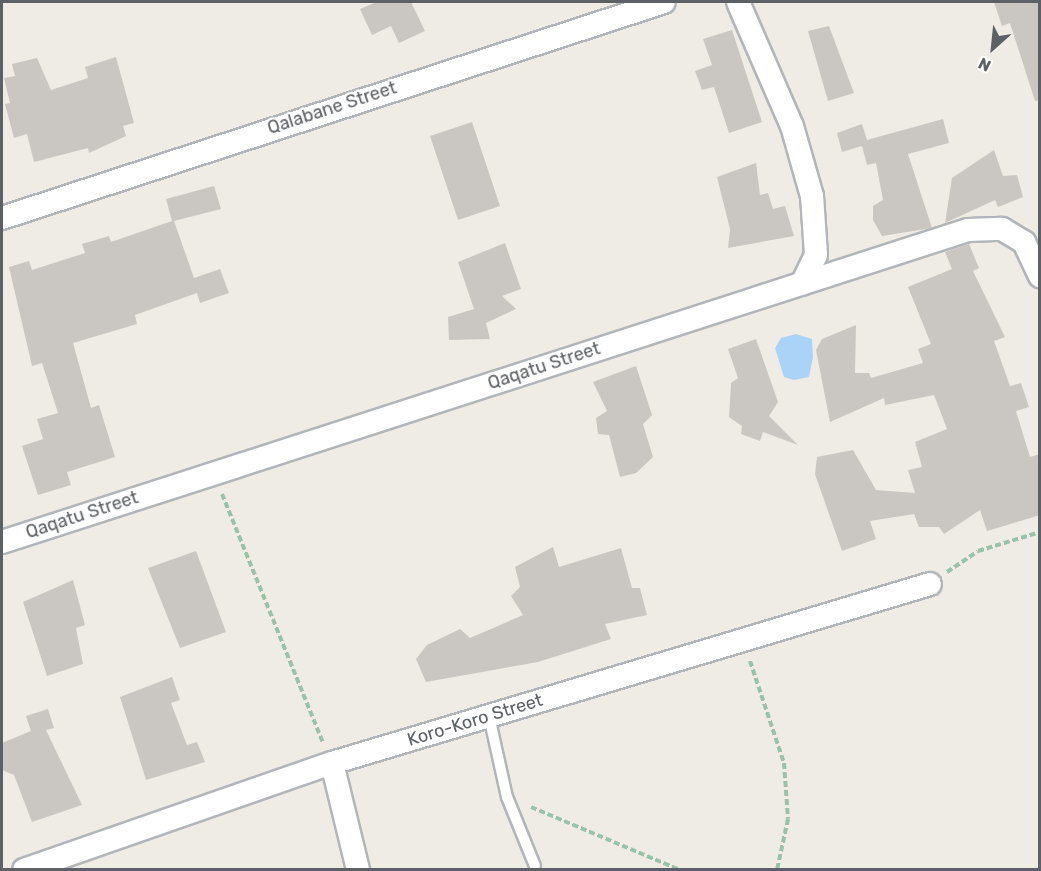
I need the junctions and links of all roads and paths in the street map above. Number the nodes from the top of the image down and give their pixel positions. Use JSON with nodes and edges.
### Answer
{"nodes":[{"id":1,"x":664,"y":2,"type":"edge"},
{"id":2,"x":738,"y":2,"type":"edge"},
{"id":3,"x":2,"y":218,"type":"edge"},
{"id":4,"x":1040,"y":277,"type":"edge"},
{"id":5,"x":802,"y":284,"type":"junction"},
{"id":6,"x":213,"y":472,"type":"junction"},
{"id":7,"x":1040,"y":532,"type":"edge"},
{"id":8,"x":2,"y":542,"type":"edge"},
{"id":9,"x":930,"y":584,"type":"joint"},
{"id":10,"x":743,"y":639,"type":"junction"},
{"id":11,"x":489,"y":716,"type":"junction"},
{"id":12,"x":332,"y":763,"type":"junction"},
{"id":13,"x":507,"y":797,"type":"junction"},
{"id":14,"x":535,"y":866,"type":"dead end"},
{"id":15,"x":24,"y":870,"type":"edge"},
{"id":16,"x":358,"y":870,"type":"edge"},
{"id":17,"x":680,"y":870,"type":"edge"},
{"id":18,"x":777,"y":870,"type":"edge"}],
"edges":[{"from":1,"to":3,"type":"street","name":"Qalabane Street"},
{"from":2,"to":5,"type":"street"},
{"from":4,"to":5,"type":"street","name":"Qaqatu Street"},
{"from":5,"to":6,"type":"street","name":"Qaqatu Street"},
{"from":6,"to":8,"type":"street","name":"Qaqatu Street"},
{"from":6,"to":12,"type":"path"},
{"from":7,"to":9,"type":"path"},
{"from":9,"to":10,"type":"street","name":"Koro-Koro Street"},
{"from":10,"to":11,"type":"street","name":"Koro-Koro Street"},
{"from":10,"to":18,"type":"path"},
{"from":11,"to":12,"type":"street","name":"Koro-Koro Street"},
{"from":11,"to":13,"type":"lane"},
{"from":12,"to":15,"type":"street","name":"Koro-Koro Street"},
{"from":12,"to":16,"type":"street"},
{"from":13,"to":14,"type":"lane"},
{"from":13,"to":17,"type":"path"}]}
